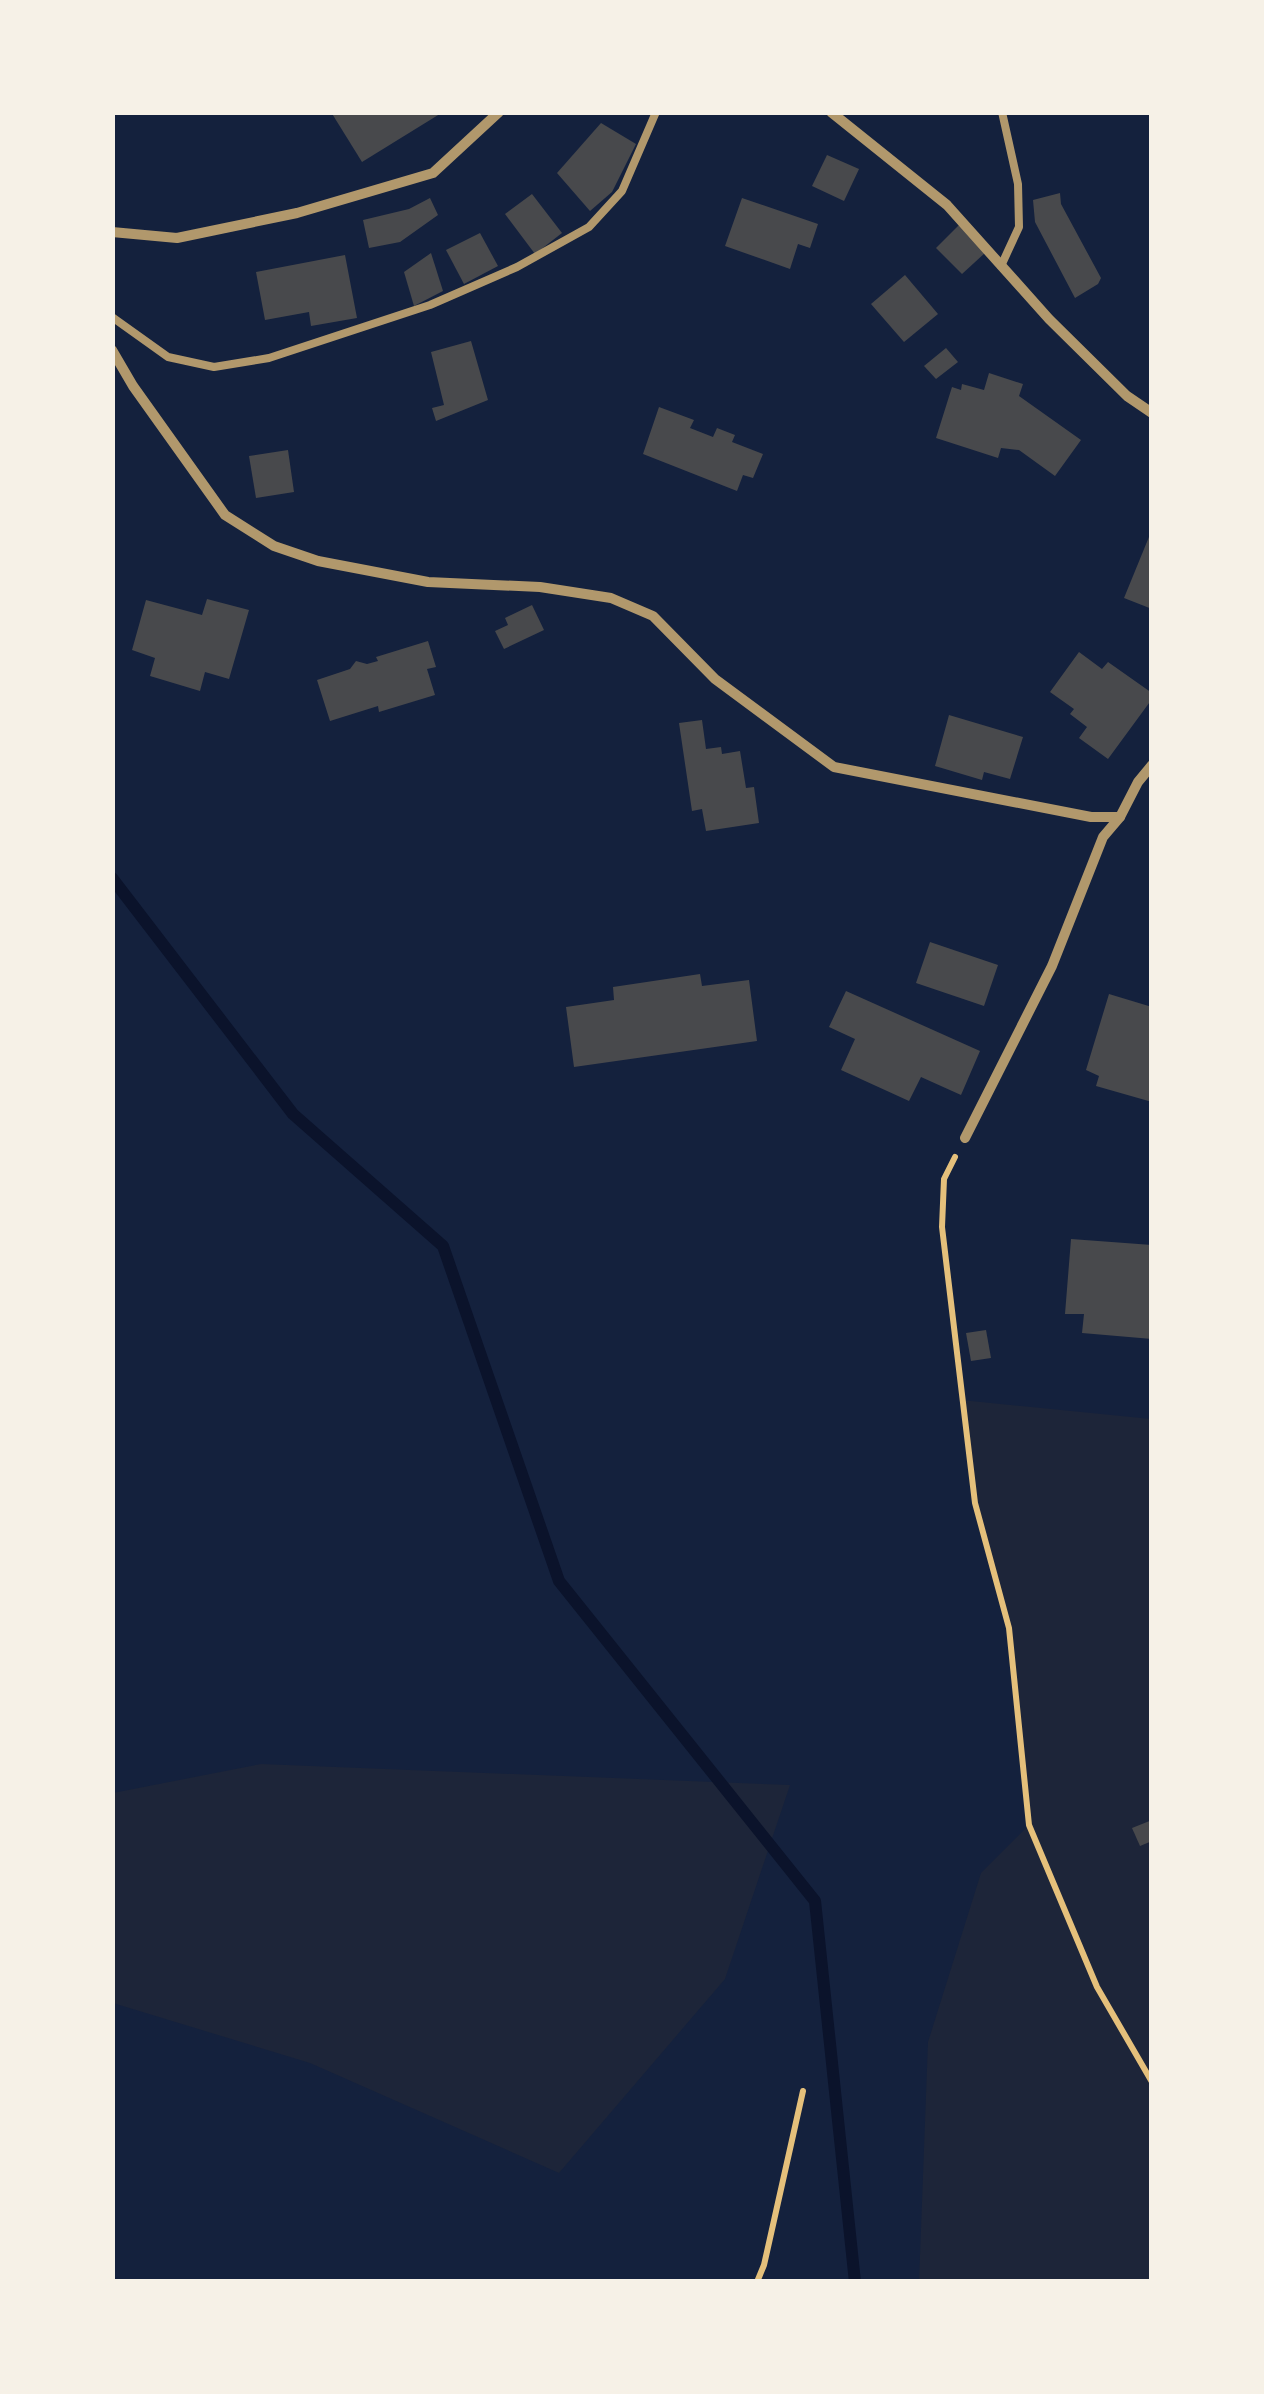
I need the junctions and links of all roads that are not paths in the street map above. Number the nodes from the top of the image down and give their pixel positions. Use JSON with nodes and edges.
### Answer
{"nodes":[{"id":1,"x":499,"y":112,"type":"edge"},
{"id":2,"x":656,"y":112,"type":"edge"},
{"id":3,"x":831,"y":112,"type":"edge"},
{"id":4,"x":1002,"y":112,"type":"edge"},
{"id":5,"x":112,"y":232,"type":"edge"},
{"id":6,"x":1001,"y":266,"type":"junction"},
{"id":7,"x":112,"y":317,"type":"edge"},
{"id":8,"x":112,"y":350,"type":"edge"},
{"id":9,"x":1152,"y":413,"type":"edge"},
{"id":10,"x":1152,"y":766,"type":"edge"},
{"id":11,"x":1120,"y":817,"type":"junction"},
{"id":12,"x":964,"y":1138,"type":"road end"}],
"edges":[{"from":1,"to":5,"type":"street"},
{"from":2,"to":7,"type":"lane"},
{"from":3,"to":6,"type":"street"},
{"from":4,"to":6,"type":"lane"},
{"from":6,"to":9,"type":"street"},
{"from":8,"to":11,"type":"street"},
{"from":10,"to":11,"type":"street"},
{"from":11,"to":12,"type":"street"}]}
